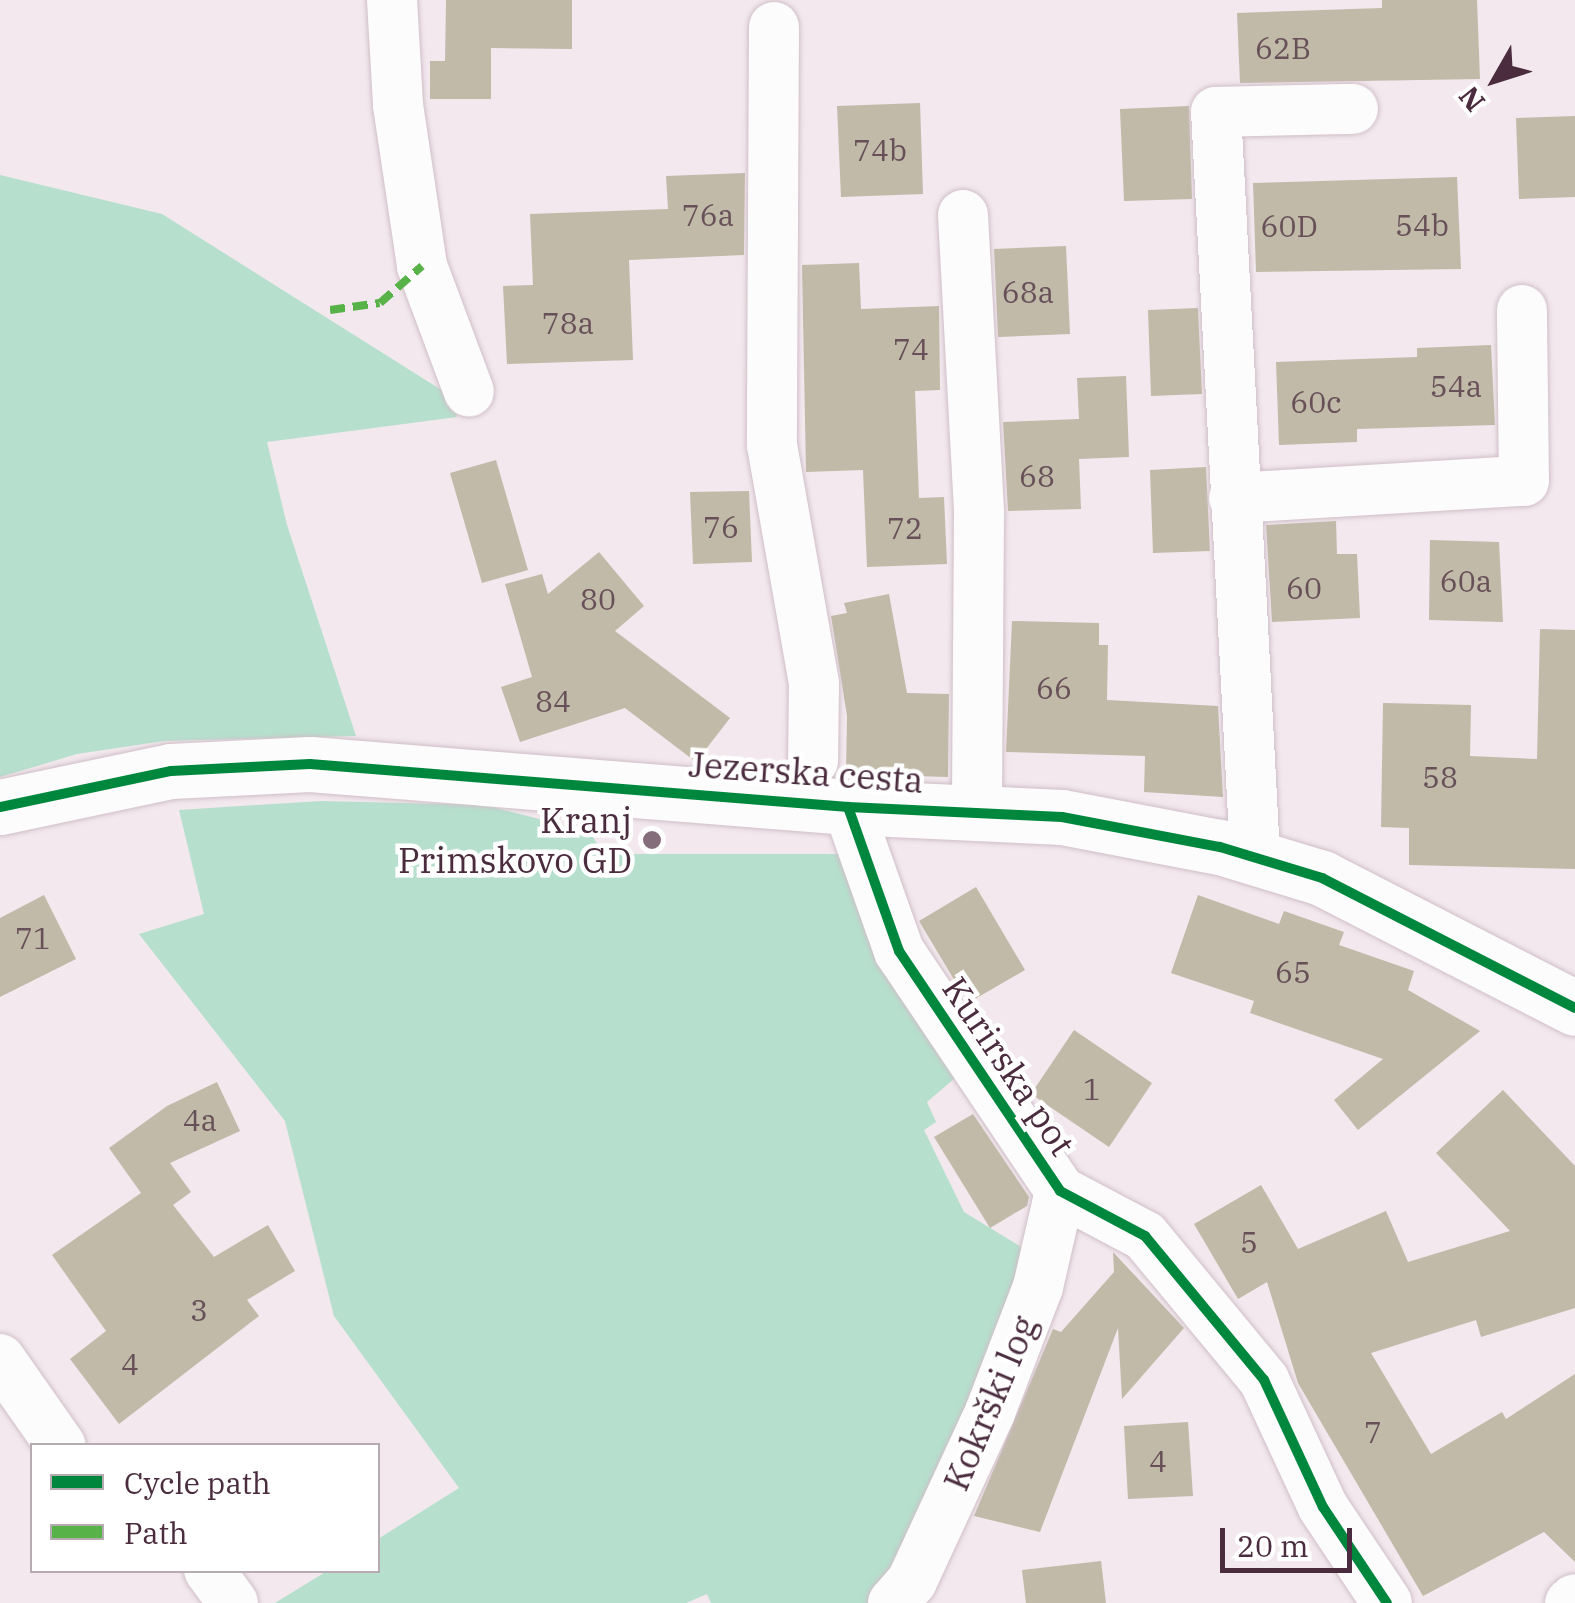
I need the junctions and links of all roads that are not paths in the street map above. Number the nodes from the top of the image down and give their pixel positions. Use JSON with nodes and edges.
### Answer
{"nodes":[{"id":1,"x":392,"y":0,"type":"edge"},
{"id":2,"x":774,"y":27,"type":"dead end"},
{"id":3,"x":1352,"y":109,"type":"dead end"},
{"id":4,"x":963,"y":216,"type":"dead end"},
{"id":5,"x":1522,"y":310,"type":"dead end"},
{"id":6,"x":468,"y":392,"type":"dead end"},
{"id":7,"x":1234,"y":498,"type":"junction"},
{"id":8,"x":813,"y":761,"type":"dead end"},
{"id":9,"x":0,"y":806,"type":"edge"},
{"id":10,"x":848,"y":806,"type":"junction"},
{"id":11,"x":977,"y":811,"type":"junction"},
{"id":12,"x":1254,"y":855,"type":"junction"},
{"id":13,"x":1575,"y":1008,"type":"edge"},
{"id":14,"x":1060,"y":1191,"type":"junction"},
{"id":15,"x":0,"y":1359,"type":"edge"},
{"id":16,"x":59,"y":1443,"type":"edge"},
{"id":17,"x":211,"y":1573,"type":"edge"},
{"id":18,"x":232,"y":1603,"type":"edge"},
{"id":19,"x":893,"y":1603,"type":"edge"},
{"id":20,"x":1387,"y":1603,"type":"edge"}],
"edges":[{"from":1,"to":6,"type":"street"},
{"from":2,"to":8,"type":"street","name":"Jezerska cesta"},
{"from":3,"to":7,"type":"street"},
{"from":4,"to":11,"type":"street","name":"Jezerska cesta"},
{"from":5,"to":7,"type":"street"},
{"from":7,"to":12,"type":"street"},
{"from":9,"to":10,"type":"street","name":"Jezerska cesta"},
{"from":10,"to":11,"type":"street","name":"Jezerska cesta"},
{"from":10,"to":14,"type":"street","name":"Kurirska pot"},
{"from":11,"to":12,"type":"street","name":"Jezerska cesta"},
{"from":12,"to":13,"type":"street","name":"Jezerska cesta"},
{"from":14,"to":19,"type":"street","name":"Kokrški log"},
{"from":14,"to":20,"type":"street","name":"Kurirska pot"},
{"from":15,"to":16,"type":"street"},
{"from":17,"to":18,"type":"street"}]}
